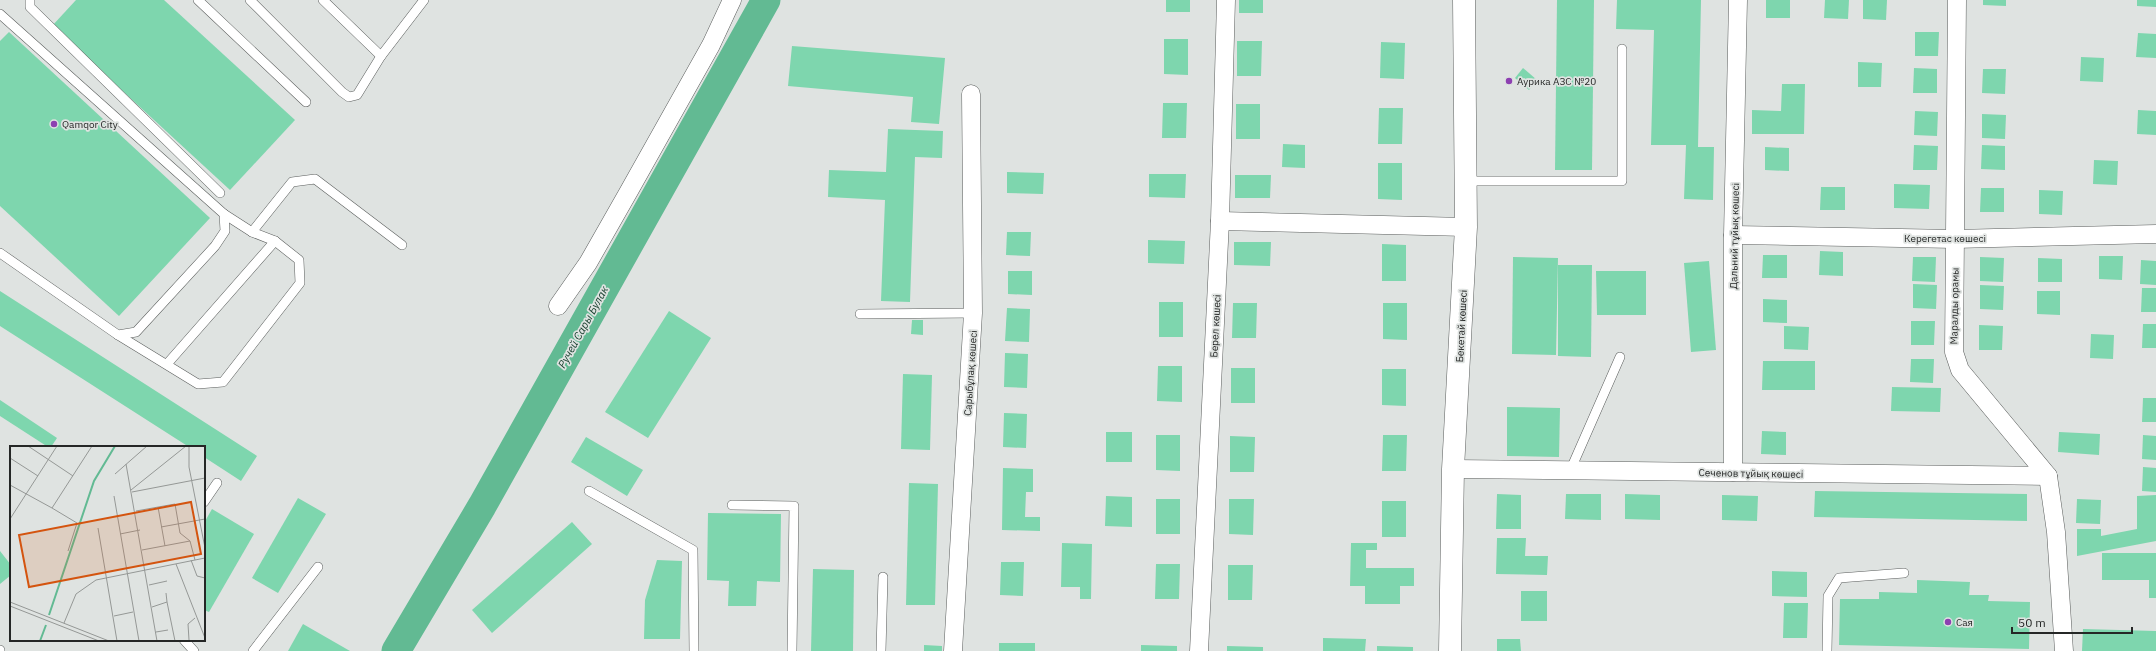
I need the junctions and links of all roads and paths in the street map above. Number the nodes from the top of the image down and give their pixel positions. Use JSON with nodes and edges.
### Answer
{"nodes":[{"id":1,"x":30,"y":0,"type":"edge"},
{"id":2,"x":198,"y":0,"type":"edge"},
{"id":3,"x":250,"y":0,"type":"edge"},
{"id":4,"x":323,"y":0,"type":"edge"},
{"id":5,"x":424,"y":0,"type":"edge"},
{"id":6,"x":732,"y":0,"type":"edge"},
{"id":7,"x":1226,"y":0,"type":"edge"},
{"id":8,"x":1464,"y":0,"type":"edge"},
{"id":9,"x":1738,"y":0,"type":"edge"},
{"id":10,"x":1957,"y":0,"type":"edge"},
{"id":11,"x":0,"y":14,"type":"edge"},
{"id":12,"x":7,"y":20,"type":"junction"},
{"id":13,"x":0,"y":28,"type":"edge"},
{"id":14,"x":1622,"y":49,"type":"dead end"},
{"id":15,"x":381,"y":56,"type":"junction"},
{"id":16,"x":971,"y":94,"type":"dead end"},
{"id":17,"x":306,"y":102,"type":"dead end"},
{"id":18,"x":1466,"y":181,"type":"junction"},
{"id":19,"x":220,"y":193,"type":"dead end"},
{"id":20,"x":224,"y":214,"type":"junction"},
{"id":21,"x":1220,"y":221,"type":"junction"},
{"id":22,"x":1466,"y":227,"type":"junction"},
{"id":23,"x":252,"y":232,"type":"junction"},
{"id":24,"x":2156,"y":234,"type":"edge"},
{"id":25,"x":1733,"y":235,"type":"junction"},
{"id":26,"x":1955,"y":239,"type":"junction"},
{"id":27,"x":275,"y":241,"type":"junction"},
{"id":28,"x":402,"y":245,"type":"dead end"},
{"id":29,"x":0,"y":253,"type":"edge"},
{"id":30,"x":558,"y":306,"type":"dead end"},
{"id":31,"x":973,"y":313,"type":"junction"},
{"id":32,"x":860,"y":314,"type":"dead end"},
{"id":33,"x":118,"y":335,"type":"junction"},
{"id":34,"x":1620,"y":357,"type":"dead end"},
{"id":35,"x":167,"y":364,"type":"junction"},
{"id":36,"x":1453,"y":469,"type":"junction"},
{"id":37,"x":1570,"y":471,"type":"junction"},
{"id":38,"x":1733,"y":472,"type":"junction"},
{"id":39,"x":2048,"y":476,"type":"junction"},
{"id":40,"x":217,"y":483,"type":"dead end"},
{"id":41,"x":589,"y":490,"type":"dead end"},
{"id":42,"x":205,"y":501,"type":"edge"},
{"id":43,"x":732,"y":505,"type":"dead end"},
{"id":44,"x":318,"y":567,"type":"dead end"},
{"id":45,"x":1904,"y":573,"type":"dead end"},
{"id":46,"x":883,"y":576,"type":"dead end"},
{"id":47,"x":185,"y":641,"type":"edge"},
{"id":48,"x":194,"y":651,"type":"edge"},
{"id":49,"x":253,"y":651,"type":"edge"},
{"id":50,"x":694,"y":651,"type":"edge"},
{"id":51,"x":792,"y":651,"type":"edge"},
{"id":52,"x":881,"y":651,"type":"edge"},
{"id":53,"x":953,"y":651,"type":"edge"},
{"id":54,"x":1199,"y":651,"type":"edge"},
{"id":55,"x":1450,"y":651,"type":"edge"},
{"id":56,"x":1827,"y":651,"type":"edge"},
{"id":57,"x":2064,"y":651,"type":"edge"}],
"edges":[{"from":1,"to":19,"type":"lane"},
{"from":2,"to":17,"type":"lane"},
{"from":3,"to":15,"type":"lane"},
{"from":4,"to":15,"type":"lane"},
{"from":5,"to":15,"type":"lane"},
{"from":6,"to":30,"type":"street"},
{"from":7,"to":21,"type":"street","name":"Берел көшесі"},
{"from":8,"to":18,"type":"street","name":"Бекетай көшесі"},
{"from":9,"to":25,"type":"street","name":"Дальний тұйық көшесі"},
{"from":10,"to":26,"type":"street","name":"Маралды орамы"},
{"from":11,"to":12,"type":"lane"},
{"from":12,"to":13,"type":"lane"},
{"from":12,"to":20,"type":"lane"},
{"from":14,"to":18,"type":"lane"},
{"from":16,"to":31,"type":"street","name":"Сарыбұлақ көшесі"},
{"from":18,"to":22,"type":"street","name":"Бекетай көшесі"},
{"from":20,"to":23,"type":"lane"},
{"from":20,"to":33,"type":"lane"},
{"from":21,"to":22,"type":"street"},
{"from":21,"to":54,"type":"street","name":"Берел көшесі"},
{"from":22,"to":36,"type":"street","name":"Бекетай көшесі"},
{"from":23,"to":27,"type":"lane"},
{"from":23,"to":28,"type":"lane"},
{"from":24,"to":26,"type":"street","name":"Керегетас көшесі"},
{"from":25,"to":26,"type":"street","name":"Керегетас көшесі"},
{"from":25,"to":38,"type":"street","name":"Дальний тұйық көшесі"},
{"from":26,"to":39,"type":"street","name":"Маралды орамы"},
{"from":27,"to":35,"type":"lane"},
{"from":27,"to":35,"type":"lane"},
{"from":29,"to":33,"type":"lane"},
{"from":31,"to":32,"type":"lane"},
{"from":31,"to":53,"type":"street","name":"Сарыбұлақ көшесі"},
{"from":33,"to":35,"type":"lane"},
{"from":34,"to":37,"type":"lane"},
{"from":36,"to":37,"type":"street","name":"Сеченов тұйық көшесі"},
{"from":36,"to":55,"type":"street","name":"Бекетай көшесі"},
{"from":37,"to":38,"type":"street","name":"Сеченов тұйық көшесі"},
{"from":38,"to":39,"type":"street","name":"Сеченов тұйық көшесі"},
{"from":39,"to":57,"type":"street"},
{"from":40,"to":42,"type":"lane"},
{"from":41,"to":50,"type":"lane"},
{"from":43,"to":51,"type":"lane"},
{"from":44,"to":49,"type":"lane"},
{"from":45,"to":56,"type":"lane"},
{"from":46,"to":52,"type":"lane"},
{"from":47,"to":48,"type":"lane"}]}
